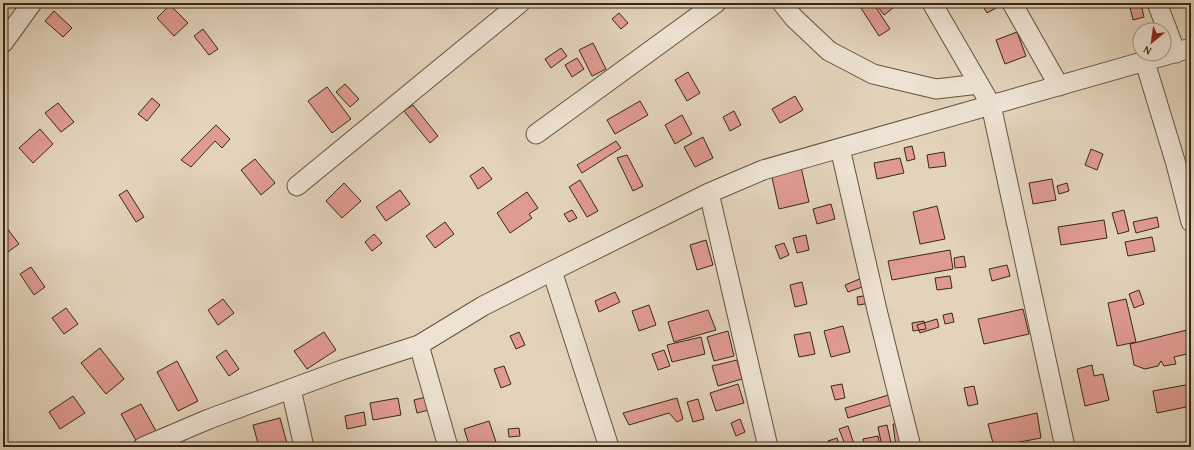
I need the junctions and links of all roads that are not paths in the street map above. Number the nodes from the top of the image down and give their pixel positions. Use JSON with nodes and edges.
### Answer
{"nodes":[{"id":1,"x":32,"y":3,"type":"edge"},
{"id":2,"x":520,"y":3,"type":"edge"},
{"id":3,"x":716,"y":3,"type":"edge"},
{"id":4,"x":782,"y":3,"type":"edge"},
{"id":5,"x":932,"y":3,"type":"edge"},
{"id":6,"x":1012,"y":3,"type":"edge"},
{"id":7,"x":1157,"y":3,"type":"edge"},
{"id":8,"x":3,"y":43,"type":"edge"},
{"id":9,"x":1183,"y":50,"type":"edge"},
{"id":10,"x":1172,"y":53,"type":"edge"},
{"id":11,"x":1145,"y":62,"type":"joint"},
{"id":12,"x":979,"y":84,"type":"junction"},
{"id":13,"x":1059,"y":86,"type":"junction"},
{"id":14,"x":991,"y":105,"type":"junction"},
{"id":15,"x":536,"y":134,"type":"dead end"},
{"id":16,"x":840,"y":148,"type":"junction"},
{"id":17,"x":297,"y":186,"type":"dead end"},
{"id":18,"x":709,"y":193,"type":"junction"},
{"id":19,"x":1191,"y":222,"type":"edge"},
{"id":20,"x":552,"y":271,"type":"junction"},
{"id":21,"x":419,"y":345,"type":"junction"},
{"id":22,"x":292,"y":389,"type":"junction"},
{"id":23,"x":143,"y":447,"type":"edge"},
{"id":24,"x":304,"y":447,"type":"edge"},
{"id":25,"x":448,"y":447,"type":"edge"},
{"id":26,"x":609,"y":447,"type":"edge"},
{"id":27,"x":768,"y":447,"type":"edge"},
{"id":28,"x":911,"y":447,"type":"edge"},
{"id":29,"x":1065,"y":447,"type":"edge"}],
"edges":[{"from":1,"to":8,"type":"street"},
{"from":2,"to":17,"type":"street"},
{"from":3,"to":15,"type":"street"},
{"from":4,"to":12,"type":"street"},
{"from":5,"to":12,"type":"street"},
{"from":6,"to":13,"type":"street"},
{"from":7,"to":9,"type":"street"},
{"from":9,"to":10,"type":"street"},
{"from":11,"to":13,"type":"street"},
{"from":11,"to":19,"type":"street"},
{"from":12,"to":14,"type":"street"},
{"from":13,"to":14,"type":"street"},
{"from":14,"to":16,"type":"street"},
{"from":14,"to":29,"type":"street"},
{"from":16,"to":18,"type":"street"},
{"from":16,"to":28,"type":"street"},
{"from":18,"to":20,"type":"street"},
{"from":18,"to":27,"type":"street"},
{"from":20,"to":21,"type":"street"},
{"from":20,"to":26,"type":"street"},
{"from":21,"to":22,"type":"street"},
{"from":21,"to":25,"type":"street"},
{"from":22,"to":23,"type":"street"},
{"from":22,"to":24,"type":"street"}]}
